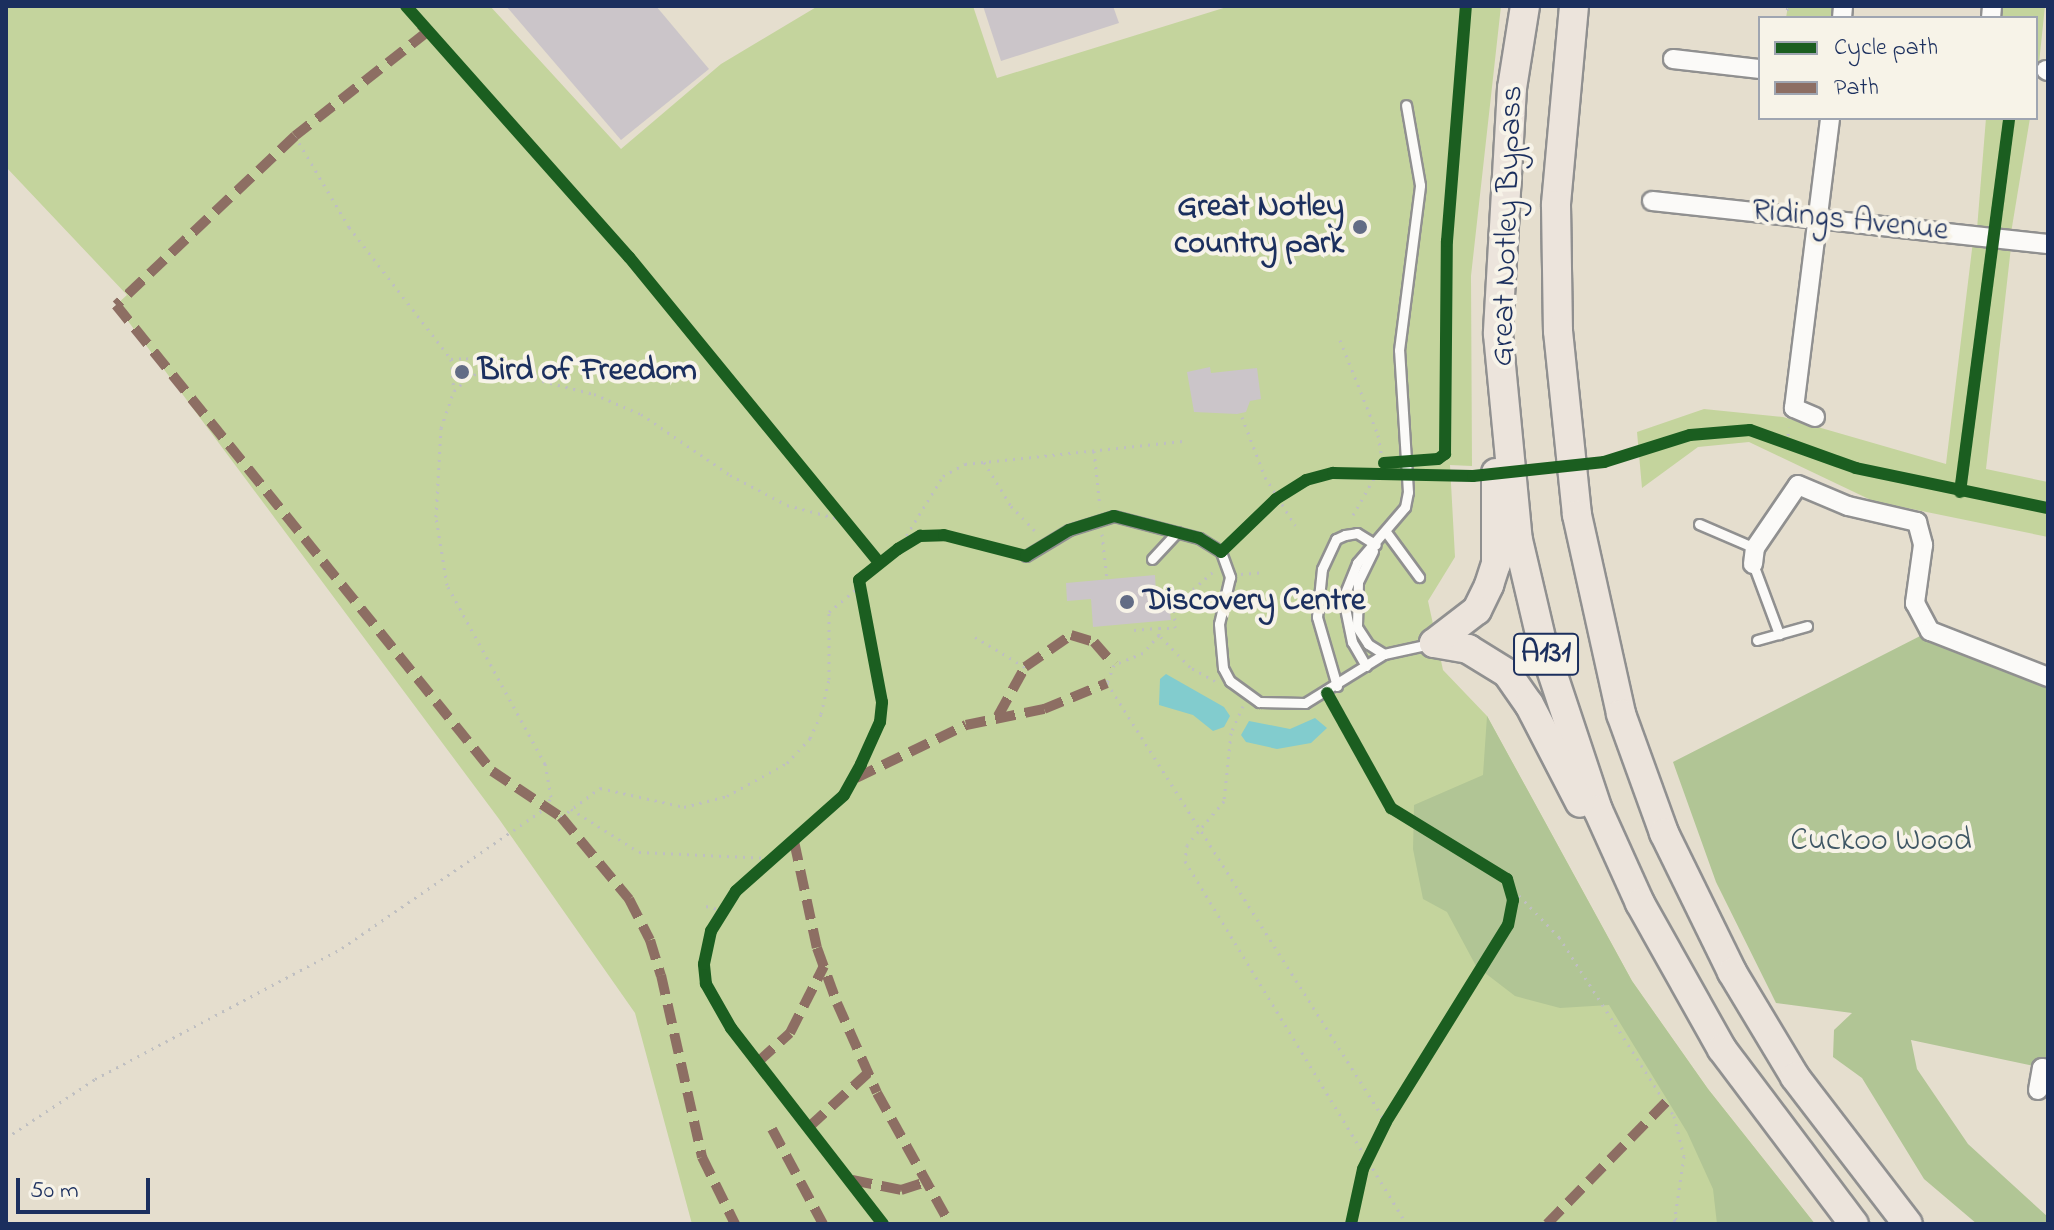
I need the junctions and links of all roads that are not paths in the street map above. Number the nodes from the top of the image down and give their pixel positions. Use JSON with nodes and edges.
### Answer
{"nodes":[{"id":1,"x":1525,"y":6,"type":"edge"},
{"id":2,"x":1574,"y":6,"type":"edge"},
{"id":3,"x":1673,"y":59,"type":"dead end"},
{"id":4,"x":1758,"y":69,"type":"edge"},
{"id":5,"x":1406,"y":105,"type":"dead end"},
{"id":6,"x":1830,"y":120,"type":"edge"},
{"id":7,"x":1652,"y":201,"type":"dead end"},
{"id":8,"x":1818,"y":216,"type":"junction"},
{"id":9,"x":2048,"y":244,"type":"edge"},
{"id":10,"x":1498,"y":334,"type":"junction"},
{"id":11,"x":1815,"y":417,"type":"dead end"},
{"id":12,"x":1699,"y":524,"type":"dead end"},
{"id":13,"x":1177,"y":532,"type":"junction"},
{"id":14,"x":1386,"y":532,"type":"junction"},
{"id":15,"x":1376,"y":545,"type":"junction"},
{"id":16,"x":1026,"y":556,"type":"dead end"},
{"id":17,"x":1754,"y":556,"type":"junction"},
{"id":18,"x":1152,"y":559,"type":"dead end"},
{"id":19,"x":1419,"y":577,"type":"dead end"},
{"id":20,"x":1807,"y":626,"type":"dead end"},
{"id":21,"x":1779,"y":634,"type":"junction"},
{"id":22,"x":1757,"y":640,"type":"dead end"},
{"id":23,"x":1434,"y":643,"type":"junction"},
{"id":24,"x":1384,"y":654,"type":"junction"},
{"id":25,"x":1366,"y":666,"type":"junction"},
{"id":26,"x":2048,"y":677,"type":"edge"},
{"id":27,"x":1337,"y":686,"type":"junction"},
{"id":28,"x":1640,"y":903,"type":"junction"},
{"id":29,"x":2048,"y":1069,"type":"edge"},
{"id":30,"x":2038,"y":1090,"type":"dead end"},
{"id":31,"x":1854,"y":1224,"type":"edge"},
{"id":32,"x":1908,"y":1224,"type":"edge"}],
"edges":[{"from":1,"to":10,"type":"highway","name":"Great Notley Bypass","number":"A131"},
{"from":2,"to":32,"type":"highway","name":"Great Notley Bypass","number":"A131"},
{"from":3,"to":4,"type":"street"},
{"from":5,"to":14,"type":"lane"},
{"from":6,"to":8,"type":"street"},
{"from":7,"to":8,"type":"street","name":"Ridings Avenue"},
{"from":8,"to":9,"type":"street","name":"Ridings Avenue"},
{"from":8,"to":11,"type":"street"},
{"from":10,"to":23,"type":"highway"},
{"from":10,"to":28,"type":"highway","name":"Great Notley Bypass","number":"A131"},
{"from":12,"to":17,"type":"lane"},
{"from":13,"to":16,"type":"lane"},
{"from":13,"to":18,"type":"lane"},
{"from":13,"to":27,"type":"lane"},
{"from":14,"to":15,"type":"lane"},
{"from":14,"to":19,"type":"lane"},
{"from":15,"to":24,"type":"lane"},
{"from":15,"to":25,"type":"lane"},
{"from":15,"to":27,"type":"lane"},
{"from":17,"to":21,"type":"lane"},
{"from":17,"to":26,"type":"street"},
{"from":20,"to":21,"type":"lane"},
{"from":21,"to":22,"type":"lane"},
{"from":23,"to":24,"type":"lane"},
{"from":23,"to":28,"type":"highway"},
{"from":24,"to":25,"type":"lane"},
{"from":25,"to":27,"type":"lane"},
{"from":28,"to":31,"type":"highway","name":"Great Notley Bypass","number":"A131"},
{"from":29,"to":30,"type":"street"}]}
